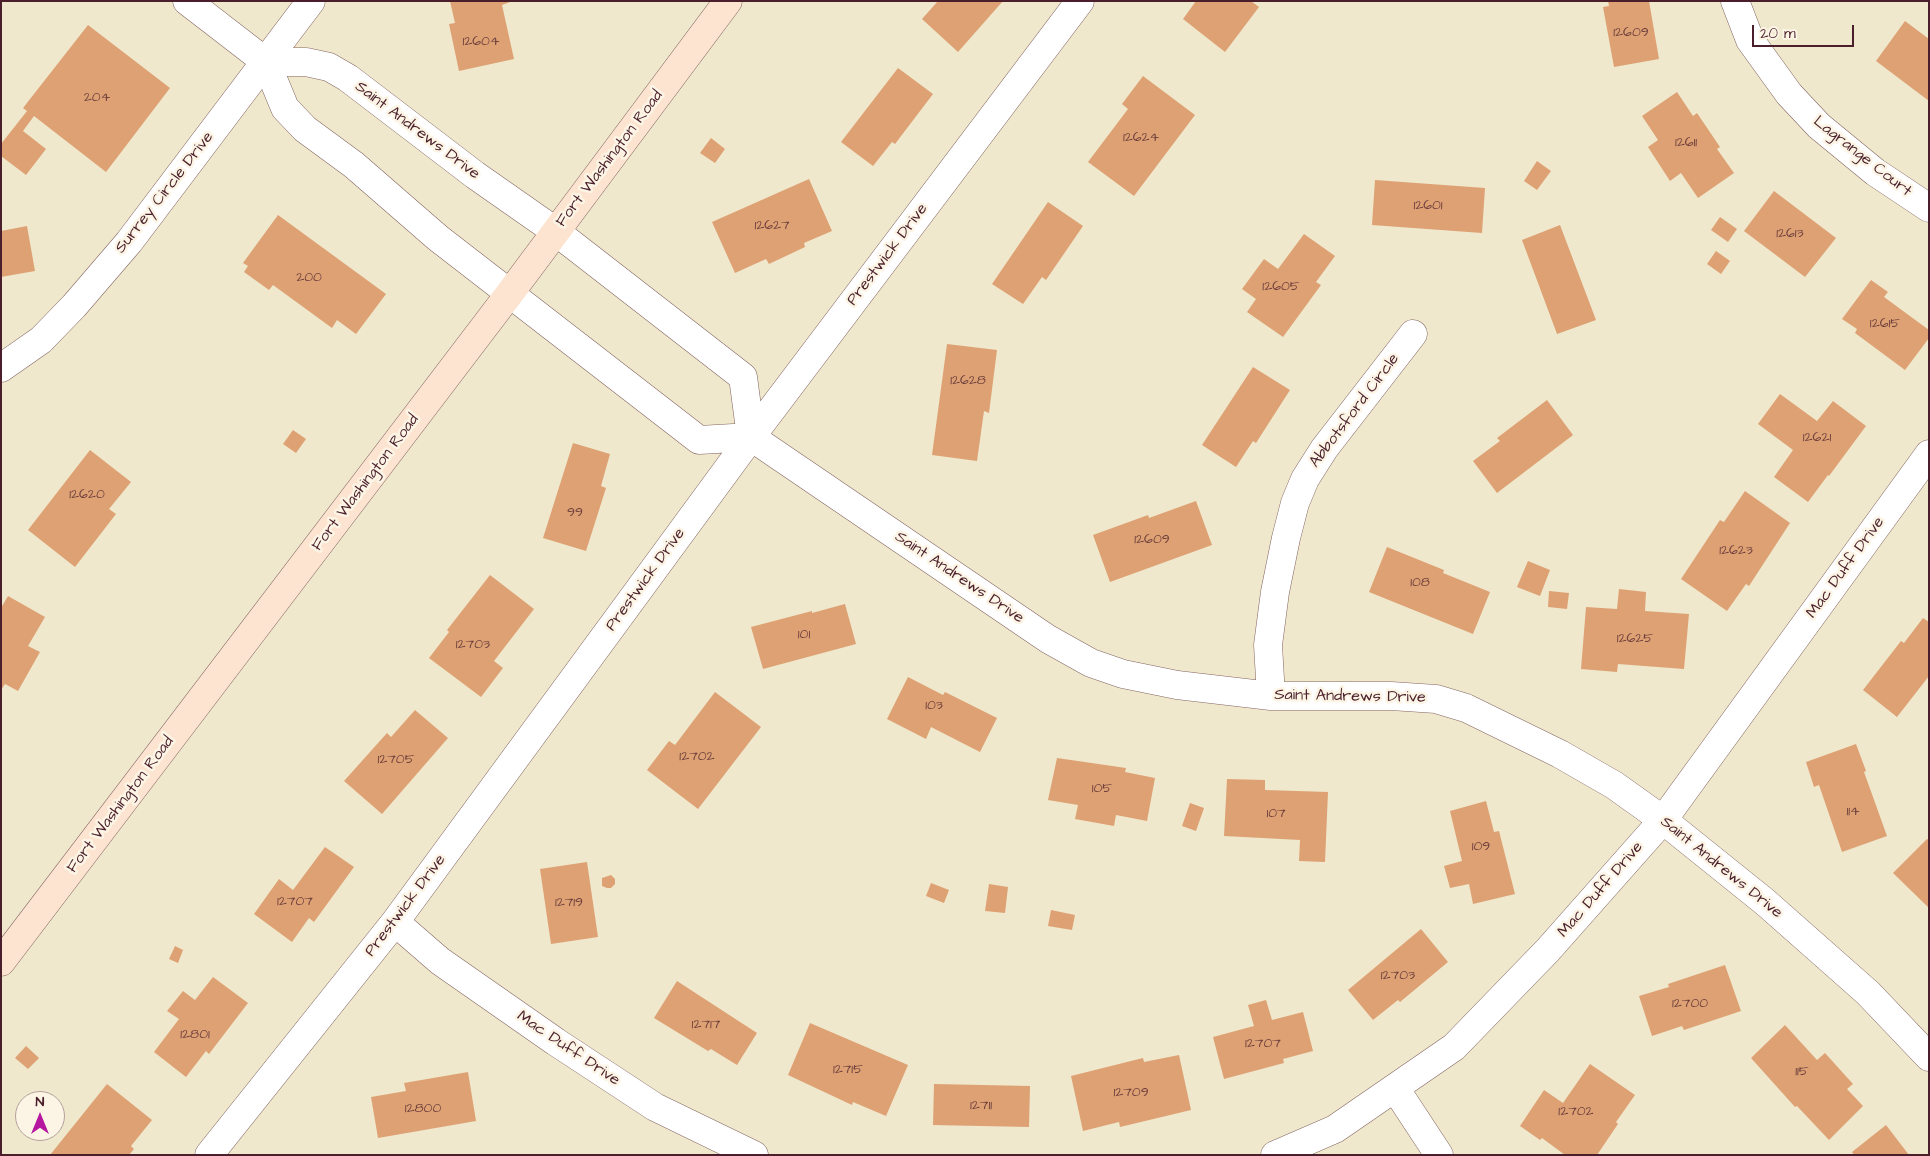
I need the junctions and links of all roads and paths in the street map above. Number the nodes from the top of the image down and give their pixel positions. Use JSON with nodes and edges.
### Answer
{"nodes":[{"id":1,"x":187,"y":1,"type":"edge"},
{"id":2,"x":311,"y":1,"type":"edge"},
{"id":3,"x":728,"y":1,"type":"edge"},
{"id":4,"x":1080,"y":1,"type":"edge"},
{"id":5,"x":1735,"y":1,"type":"edge"},
{"id":6,"x":266,"y":62,"type":"junction"},
{"id":7,"x":1929,"y":208,"type":"edge"},
{"id":8,"x":555,"y":231,"type":"junction"},
{"id":9,"x":510,"y":293,"type":"junction"},
{"id":10,"x":1413,"y":334,"type":"dead end"},
{"id":11,"x":1,"y":368,"type":"edge"},
{"id":12,"x":751,"y":437,"type":"junction"},
{"id":13,"x":1929,"y":454,"type":"edge"},
{"id":14,"x":1271,"y":696,"type":"junction"},
{"id":15,"x":1663,"y":820,"type":"junction"},
{"id":16,"x":395,"y":922,"type":"junction"},
{"id":17,"x":1,"y":962,"type":"edge"},
{"id":18,"x":1929,"y":1057,"type":"edge"},
{"id":19,"x":1395,"y":1088,"type":"junction"},
{"id":20,"x":209,"y":1155,"type":"edge"},
{"id":21,"x":754,"y":1155,"type":"edge"},
{"id":22,"x":1276,"y":1155,"type":"edge"},
{"id":23,"x":1439,"y":1155,"type":"edge"}],
"edges":[{"from":1,"to":6,"type":"street"},
{"from":2,"to":6,"type":"street","name":"Surrey Circle Drive"},
{"from":3,"to":8,"type":"main road","name":"Fort Washington Road"},
{"from":4,"to":12,"type":"street","name":"Prestwick Drive"},
{"from":5,"to":7,"type":"street","name":"Lagrange Court"},
{"from":6,"to":8,"type":"street","name":"Saint Andrews Drive"},
{"from":6,"to":9,"type":"street"},
{"from":6,"to":11,"type":"street","name":"Surrey Circle Drive"},
{"from":8,"to":9,"type":"main road","name":"Fort Washington Road"},
{"from":8,"to":12,"type":"street","name":"Saint Andrews Drive"},
{"from":9,"to":12,"type":"street"},
{"from":9,"to":17,"type":"main road","name":"Fort Washington Road"},
{"from":10,"to":14,"type":"street","name":"Abbotsford Circle"},
{"from":12,"to":14,"type":"street","name":"Saint Andrews Drive"},
{"from":12,"to":16,"type":"street","name":"Prestwick Drive"},
{"from":13,"to":15,"type":"street","name":"Mac Duff Drive"},
{"from":14,"to":15,"type":"street","name":"Saint Andrews Drive"},
{"from":15,"to":18,"type":"street","name":"Saint Andrews Drive"},
{"from":15,"to":19,"type":"street","name":"Mac Duff Drive"},
{"from":16,"to":20,"type":"street","name":"Prestwick Drive"},
{"from":16,"to":21,"type":"street","name":"Mac Duff Drive"},
{"from":19,"to":22,"type":"street","name":"Mac Duff Drive"},
{"from":19,"to":23,"type":"street"}]}
